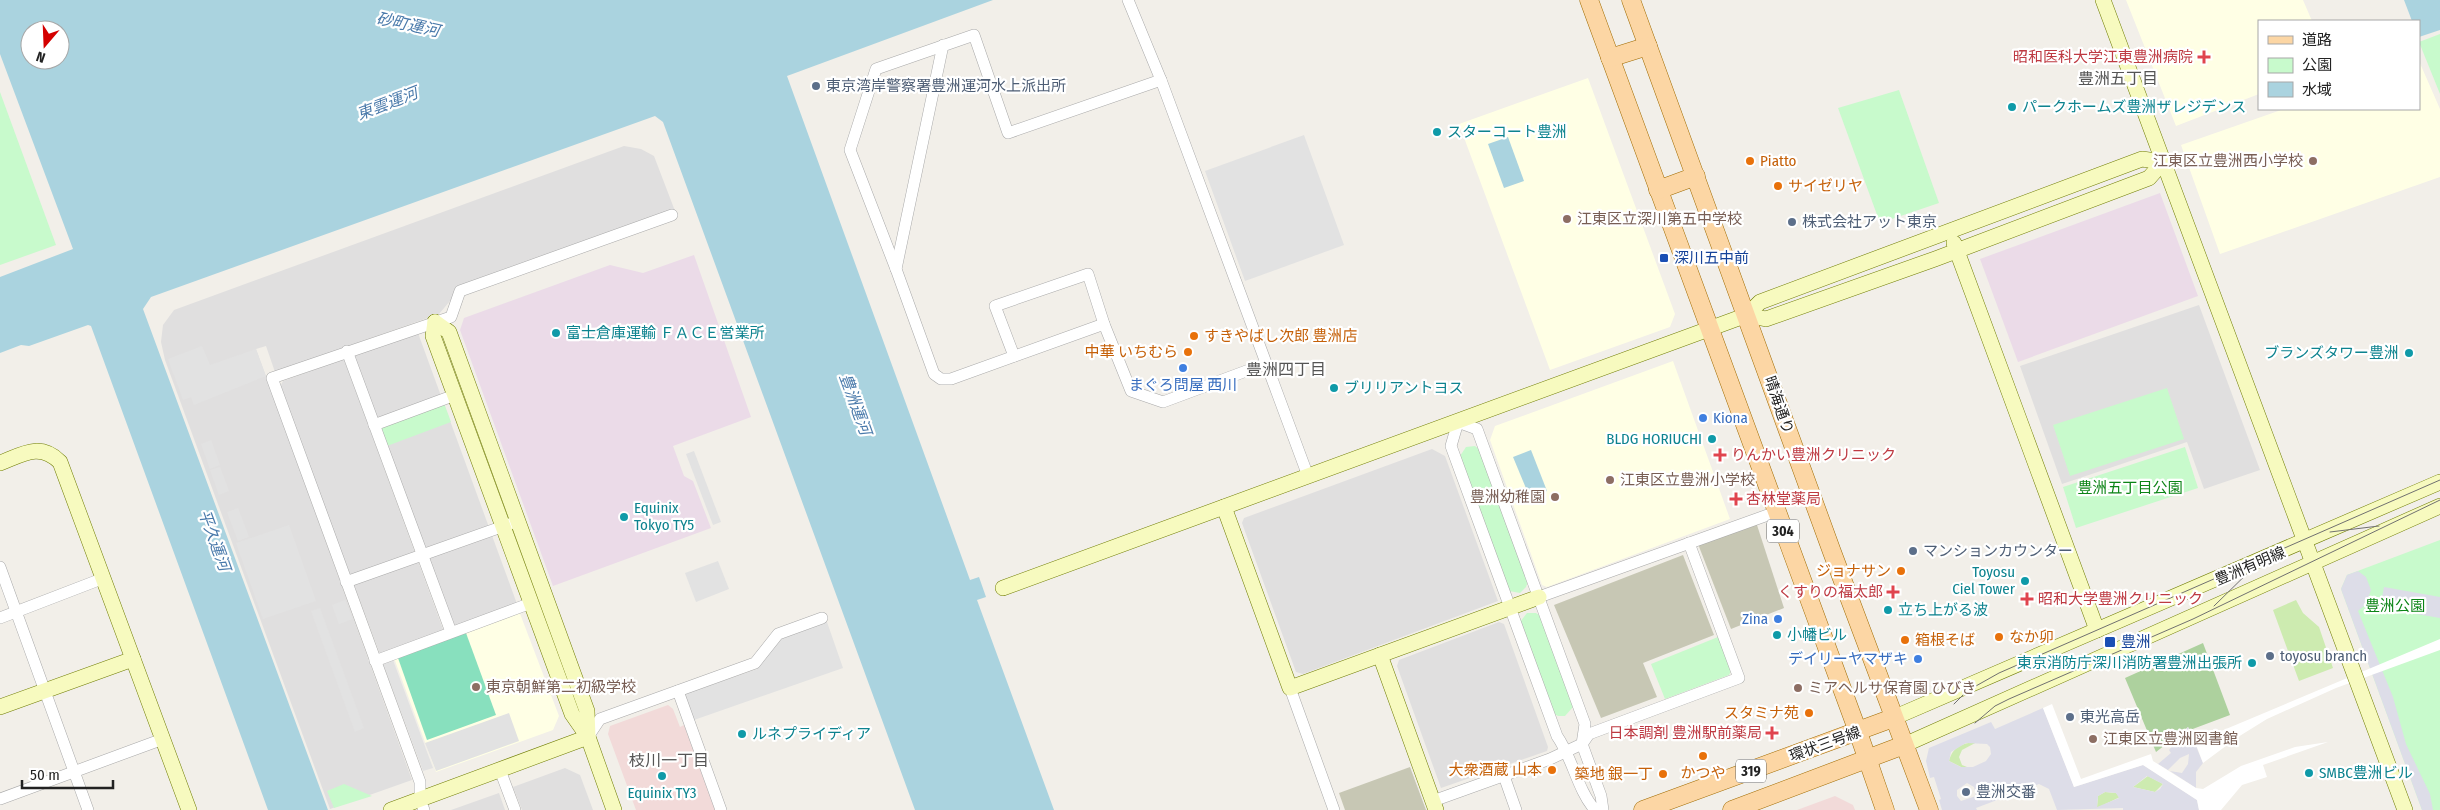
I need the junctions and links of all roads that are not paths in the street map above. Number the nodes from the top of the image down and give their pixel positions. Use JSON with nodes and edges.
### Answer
{"nodes":[{"id":1,"x":1128,"y":0,"type":"edge"},
{"id":2,"x":1589,"y":0,"type":"edge"},
{"id":3,"x":1631,"y":0,"type":"edge"},
{"id":4,"x":2103,"y":0,"type":"edge"},
{"id":5,"x":943,"y":45,"type":"junction"},
{"id":6,"x":1648,"y":46,"type":"junction"},
{"id":7,"x":1610,"y":58,"type":"junction"},
{"id":8,"x":1161,"y":80,"type":"junction"},
{"id":9,"x":2163,"y":162,"type":"junction"},
{"id":10,"x":1696,"y":176,"type":"junction"},
{"id":11,"x":1658,"y":190,"type":"junction"},
{"id":12,"x":672,"y":215,"type":"dead end"},
{"id":13,"x":1949,"y":232,"type":"junction"},
{"id":14,"x":1957,"y":251,"type":"junction"},
{"id":15,"x":896,"y":269,"type":"junction"},
{"id":16,"x":1747,"y":315,"type":"junction"},
{"id":17,"x":435,"y":322,"type":"junction"},
{"id":18,"x":1104,"y":324,"type":"junction"},
{"id":19,"x":1708,"y":329,"type":"junction"},
{"id":20,"x":347,"y":351,"type":"junction"},
{"id":21,"x":1014,"y":356,"type":"junction"},
{"id":22,"x":1265,"y":364,"type":"junction"},
{"id":23,"x":455,"y":395,"type":"junction"},
{"id":24,"x":1458,"y":422,"type":"junction"},
{"id":25,"x":374,"y":425,"type":"junction"},
{"id":26,"x":0,"y":463,"type":"edge"},
{"id":27,"x":1308,"y":476,"type":"junction"},
{"id":28,"x":2440,"y":482,"type":"edge"},
{"id":29,"x":2440,"y":506,"type":"edge"},
{"id":30,"x":1224,"y":507,"type":"junction"},
{"id":31,"x":1776,"y":512,"type":"junction"},
{"id":32,"x":518,"y":521,"type":"junction"},
{"id":33,"x":503,"y":526,"type":"junction"},
{"id":34,"x":2306,"y":541,"type":"junction"},
{"id":35,"x":1689,"y":543,"type":"junction"},
{"id":36,"x":422,"y":555,"type":"junction"},
{"id":37,"x":2314,"y":563,"type":"junction"},
{"id":38,"x":0,"y":568,"type":"edge"},
{"id":39,"x":104,"y":578,"type":"junction"},
{"id":40,"x":346,"y":582,"type":"junction"},
{"id":41,"x":1003,"y":588,"type":"dead end"},
{"id":42,"x":1539,"y":597,"type":"junction"},
{"id":43,"x":531,"y":603,"type":"junction"},
{"id":44,"x":1510,"y":608,"type":"junction"},
{"id":45,"x":15,"y":612,"type":"junction"},
{"id":46,"x":0,"y":618,"type":"edge"},
{"id":47,"x":822,"y":618,"type":"dead end"},
{"id":48,"x":2097,"y":630,"type":"junction"},
{"id":49,"x":451,"y":632,"type":"junction"},
{"id":50,"x":1380,"y":655,"type":"junction"},
{"id":51,"x":134,"y":659,"type":"junction"},
{"id":52,"x":375,"y":661,"type":"junction"},
{"id":53,"x":1290,"y":688,"type":"junction"},
{"id":54,"x":45,"y":691,"type":"junction"},
{"id":55,"x":678,"y":691,"type":"junction"},
{"id":56,"x":0,"y":708,"type":"edge"},
{"id":57,"x":1893,"y":718,"type":"junction"},
{"id":58,"x":1858,"y":732,"type":"junction"},
{"id":59,"x":588,"y":738,"type":"junction"},
{"id":60,"x":163,"y":739,"type":"junction"},
{"id":61,"x":1582,"y":744,"type":"junction"},
{"id":62,"x":1904,"y":745,"type":"junction"},
{"id":63,"x":1567,"y":750,"type":"junction"},
{"id":64,"x":1867,"y":760,"type":"junction"},
{"id":65,"x":500,"y":770,"type":"junction"},
{"id":66,"x":74,"y":772,"type":"junction"},
{"id":67,"x":1504,"y":776,"type":"junction"},
{"id":68,"x":0,"y":799,"type":"edge"},
{"id":69,"x":422,"y":805,"type":"edge"},
{"id":70,"x":1435,"y":806,"type":"edge"},
{"id":71,"x":88,"y":810,"type":"edge"},
{"id":72,"x":189,"y":810,"type":"edge"},
{"id":73,"x":391,"y":810,"type":"edge"},
{"id":74,"x":515,"y":810,"type":"edge"},
{"id":75,"x":614,"y":810,"type":"edge"},
{"id":76,"x":721,"y":810,"type":"edge"},
{"id":77,"x":1334,"y":810,"type":"edge"},
{"id":78,"x":1516,"y":810,"type":"edge"},
{"id":79,"x":1594,"y":810,"type":"edge"},
{"id":80,"x":1603,"y":810,"type":"edge"},
{"id":81,"x":1643,"y":810,"type":"edge"},
{"id":82,"x":1732,"y":810,"type":"edge"},
{"id":83,"x":1885,"y":810,"type":"edge"},
{"id":84,"x":1929,"y":810,"type":"edge"},
{"id":85,"x":2405,"y":810,"type":"edge"}],
"edges":[{"from":1,"to":8,"type":"street"},
{"from":2,"to":7,"type":"main road","number":"304"},
{"from":3,"to":6,"type":"main road","name":"晴海通り","number":"304"},
{"from":4,"to":9,"type":"street"},
{"from":5,"to":8,"type":"street"},
{"from":5,"to":15,"type":"street"},
{"from":5,"to":15,"type":"street"},
{"from":6,"to":7,"type":"main road"},
{"from":6,"to":10,"type":"main road","name":"晴海通り","number":"304"},
{"from":7,"to":11,"type":"main road","number":"304"},
{"from":8,"to":22,"type":"street"},
{"from":9,"to":13,"type":"street"},
{"from":9,"to":14,"type":"street"},
{"from":9,"to":34,"type":"street"},
{"from":10,"to":11,"type":"main road"},
{"from":10,"to":16,"type":"main road","name":"晴海通り","number":"304"},
{"from":11,"to":19,"type":"main road","number":"304"},
{"from":12,"to":17,"type":"street"},
{"from":13,"to":14,"type":"street"},
{"from":13,"to":16,"type":"street"},
{"from":14,"to":16,"type":"street"},
{"from":14,"to":48,"type":"street"},
{"from":15,"to":21,"type":"street"},
{"from":16,"to":19,"type":"street"},
{"from":16,"to":57,"type":"main road","name":"晴海通り","number":"304"},
{"from":17,"to":20,"type":"street"},
{"from":17,"to":23,"type":"street"},
{"from":17,"to":32,"type":"street"},
{"from":18,"to":21,"type":"street"},
{"from":18,"to":21,"type":"street"},
{"from":18,"to":22,"type":"street"},
{"from":19,"to":24,"type":"street"},
{"from":19,"to":31,"type":"main road","number":"304"},
{"from":20,"to":25,"type":"street"},
{"from":20,"to":40,"type":"street"},
{"from":22,"to":27,"type":"street"},
{"from":23,"to":25,"type":"street"},
{"from":23,"to":33,"type":"street"},
{"from":24,"to":27,"type":"street"},
{"from":24,"to":42,"type":"street"},
{"from":24,"to":44,"type":"street"},
{"from":25,"to":36,"type":"street"},
{"from":26,"to":39,"type":"street"},
{"from":27,"to":30,"type":"street"},
{"from":28,"to":34,"type":"street","name":"豊洲有明線"},
{"from":29,"to":37,"type":"street","name":"豊洲有明線"},
{"from":30,"to":41,"type":"street"},
{"from":30,"to":53,"type":"street"},
{"from":31,"to":35,"type":"street"},
{"from":31,"to":58,"type":"main road","number":"304"},
{"from":32,"to":33,"type":"street"},
{"from":32,"to":59,"type":"street"},
{"from":33,"to":36,"type":"street"},
{"from":33,"to":43,"type":"street"},
{"from":34,"to":37,"type":"street"},
{"from":34,"to":48,"type":"street","name":"豊洲有明線"},
{"from":35,"to":42,"type":"street"},
{"from":35,"to":61,"type":"street"},
{"from":36,"to":40,"type":"street"},
{"from":36,"to":49,"type":"street"},
{"from":37,"to":62,"type":"street","name":"豊洲有明線"},
{"from":37,"to":85,"type":"street"},
{"from":38,"to":45,"type":"street"},
{"from":39,"to":45,"type":"street"},
{"from":39,"to":51,"type":"street"},
{"from":40,"to":52,"type":"street"},
{"from":42,"to":44,"type":"street"},
{"from":42,"to":61,"type":"street"},
{"from":43,"to":49,"type":"street"},
{"from":43,"to":59,"type":"street"},
{"from":44,"to":50,"type":"street"},
{"from":44,"to":63,"type":"street"},
{"from":45,"to":46,"type":"street"},
{"from":45,"to":54,"type":"street"},
{"from":47,"to":55,"type":"street"},
{"from":48,"to":57,"type":"street","name":"豊洲有明線"},
{"from":49,"to":52,"type":"street"},
{"from":50,"to":53,"type":"street"},
{"from":50,"to":70,"type":"street"},
{"from":51,"to":54,"type":"street"},
{"from":51,"to":60,"type":"street"},
{"from":52,"to":69,"type":"street"},
{"from":53,"to":77,"type":"street"},
{"from":54,"to":56,"type":"street"},
{"from":54,"to":66,"type":"street"},
{"from":55,"to":59,"type":"street"},
{"from":55,"to":76,"type":"street"},
{"from":57,"to":58,"type":"main road","name":"環状三号線","number":"319"},
{"from":57,"to":62,"type":"main road","name":"晴海通り","number":"304"},
{"from":58,"to":64,"type":"main road","number":"304"},
{"from":58,"to":81,"type":"main road","name":"環状三号線","number":"319"},
{"from":59,"to":65,"type":"street"},
{"from":59,"to":75,"type":"street"},
{"from":60,"to":66,"type":"street"},
{"from":60,"to":72,"type":"street"},
{"from":61,"to":63,"type":"street"},
{"from":61,"to":80,"type":"street"},
{"from":62,"to":64,"type":"main road","name":"環状三号線","number":"319"},
{"from":62,"to":84,"type":"main road","name":"晴海通り","number":"304"},
{"from":63,"to":67,"type":"street"},
{"from":63,"to":79,"type":"street"},
{"from":64,"to":82,"type":"main road","name":"環状三号線","number":"319"},
{"from":64,"to":83,"type":"main road","number":"304"},
{"from":65,"to":69,"type":"street"},
{"from":65,"to":74,"type":"street"},
{"from":66,"to":68,"type":"street"},
{"from":66,"to":71,"type":"street"},
{"from":67,"to":70,"type":"street"},
{"from":67,"to":78,"type":"street"},
{"from":69,"to":73,"type":"street"}]}
